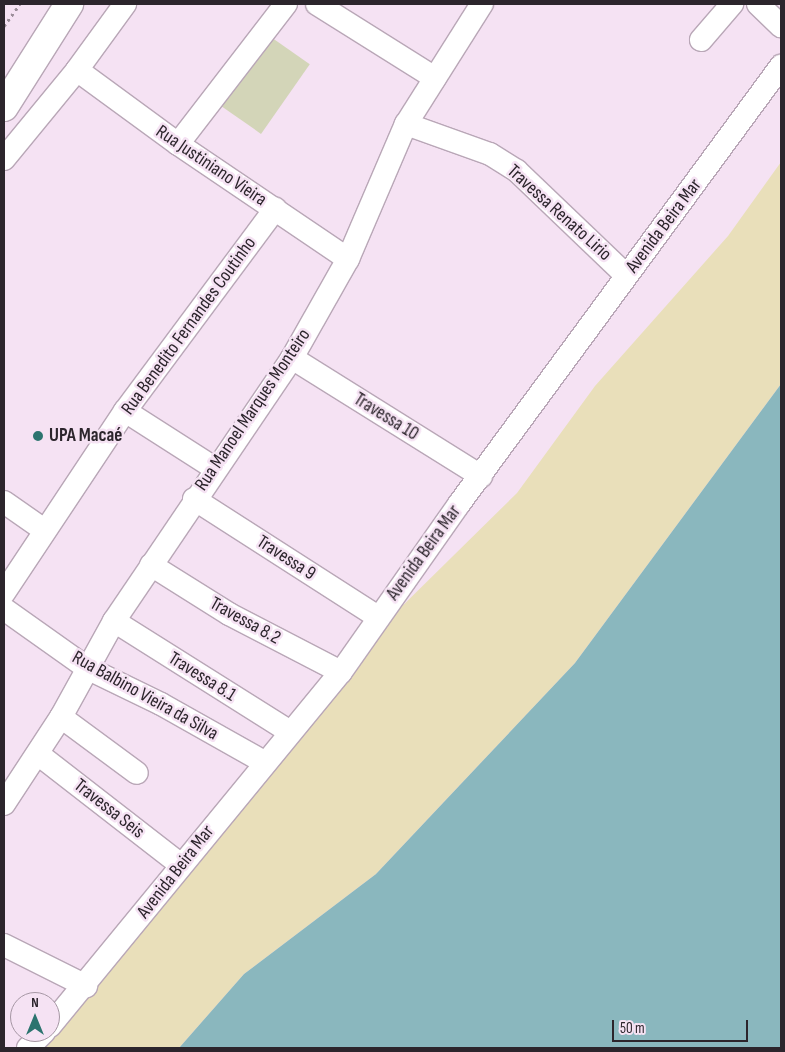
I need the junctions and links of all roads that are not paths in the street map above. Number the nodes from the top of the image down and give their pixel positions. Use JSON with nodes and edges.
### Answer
{"nodes":[{"id":1,"x":68,"y":4,"type":"edge"},
{"id":2,"x":125,"y":4,"type":"edge"},
{"id":3,"x":286,"y":4,"type":"edge"},
{"id":4,"x":317,"y":4,"type":"edge"},
{"id":5,"x":482,"y":4,"type":"edge"},
{"id":6,"x":732,"y":4,"type":"edge"},
{"id":7,"x":758,"y":4,"type":"edge"},
{"id":8,"x":781,"y":26,"type":"edge"},
{"id":9,"x":701,"y":40,"type":"dead end"},
{"id":10,"x":781,"y":66,"type":"edge"},
{"id":11,"x":77,"y":70,"type":"junction"},
{"id":12,"x":434,"y":78,"type":"junction"},
{"id":13,"x":4,"y":79,"type":"edge"},
{"id":14,"x":4,"y":107,"type":"edge"},
{"id":15,"x":406,"y":124,"type":"junction"},
{"id":16,"x":178,"y":144,"type":"junction"},
{"id":17,"x":4,"y":159,"type":"edge"},
{"id":18,"x":275,"y":209,"type":"junction"},
{"id":19,"x":348,"y":258,"type":"junction"},
{"id":20,"x":626,"y":275,"type":"junction"},
{"id":21,"x":292,"y":358,"type":"junction"},
{"id":22,"x":125,"y":411,"type":"junction"},
{"id":23,"x":214,"y":468,"type":"junction"},
{"id":24,"x":481,"y":476,"type":"junction"},
{"id":25,"x":194,"y":499,"type":"junction"},
{"id":26,"x":4,"y":502,"type":"edge"},
{"id":27,"x":44,"y":530,"type":"junction"},
{"id":28,"x":151,"y":565,"type":"junction"},
{"id":29,"x":4,"y":593,"type":"edge"},
{"id":30,"x":4,"y":609,"type":"edge"},
{"id":31,"x":378,"y":618,"type":"junction"},
{"id":32,"x":114,"y":621,"type":"junction"},
{"id":33,"x":87,"y":668,"type":"junction"},
{"id":34,"x":341,"y":672,"type":"junction"},
{"id":35,"x":61,"y":717,"type":"junction"},
{"id":36,"x":290,"y":732,"type":"junction"},
{"id":37,"x":38,"y":754,"type":"junction"},
{"id":38,"x":264,"y":762,"type":"junction"},
{"id":39,"x":137,"y":773,"type":"dead end"},
{"id":40,"x":4,"y":804,"type":"edge"},
{"id":41,"x":181,"y":865,"type":"junction"},
{"id":42,"x":4,"y":945,"type":"edge"},
{"id":43,"x":86,"y":986,"type":"junction"},
{"id":44,"x":60,"y":1015,"type":"edge"}],
"edges":[{"from":1,"to":13,"type":"highway"},
{"from":1,"to":14,"type":"highway"},
{"from":2,"to":11,"type":"street"},
{"from":3,"to":16,"type":"street"},
{"from":4,"to":12,"type":"street"},
{"from":5,"to":12,"type":"street","name":"Rua Manoel Marques Monteiro"},
{"from":6,"to":9,"type":"street"},
{"from":7,"to":8,"type":"street"},
{"from":10,"to":20,"type":"street","name":"Avenida Beira Mar"},
{"from":11,"to":16,"type":"street","name":"Rua Justiniano Vieira"},
{"from":11,"to":17,"type":"street"},
{"from":12,"to":15,"type":"street","name":"Rua Manoel Marques Monteiro"},
{"from":15,"to":19,"type":"street","name":"Rua Manoel Marques Monteiro"},
{"from":15,"to":20,"type":"street","name":"Travessa Renato Lirio"},
{"from":16,"to":18,"type":"street","name":"Rua Justiniano Vieira"},
{"from":18,"to":19,"type":"street","name":"Rua Justiniano Vieira"},
{"from":18,"to":22,"type":"street","name":"Rua Benedito Fernandes Coutinho"},
{"from":19,"to":21,"type":"street","name":"Rua Manoel Marques Monteiro"},
{"from":20,"to":24,"type":"street","name":"Avenida Beira Mar"},
{"from":21,"to":23,"type":"street","name":"Rua Manoel Marques Monteiro"},
{"from":21,"to":24,"type":"street","name":"Travessa 10"},
{"from":22,"to":23,"type":"street"},
{"from":22,"to":27,"type":"street","name":"Rua Benedito Fernandes Coutinho"},
{"from":23,"to":25,"type":"street","name":"Rua Manoel Marques Monteiro"},
{"from":24,"to":31,"type":"street","name":"Avenida Beira Mar"},
{"from":25,"to":28,"type":"street","name":"Rua Manoel Marques Monteiro"},
{"from":25,"to":31,"type":"street","name":"Travessa 9"},
{"from":26,"to":27,"type":"street"},
{"from":27,"to":29,"type":"street","name":"Rua Benedito Fernandes Coutinho"},
{"from":28,"to":32,"type":"street","name":"Rua Manoel Marques Monteiro"},
{"from":28,"to":34,"type":"street","name":"Travessa 8.2"},
{"from":30,"to":33,"type":"street","name":"Rua Balbino Vieira da Silva"},
{"from":31,"to":34,"type":"street","name":"Avenida Beira Mar"},
{"from":32,"to":33,"type":"street","name":"Rua Manoel Marques Monteiro"},
{"from":32,"to":36,"type":"street","name":"Travessa 8.1"},
{"from":33,"to":35,"type":"street","name":"Rua Manoel Marques Monteiro"},
{"from":33,"to":38,"type":"street","name":"Rua Balbino Vieira da Silva"},
{"from":34,"to":36,"type":"street","name":"Avenida Beira Mar"},
{"from":35,"to":37,"type":"street","name":"Rua Manoel Marques Monteiro"},
{"from":35,"to":39,"type":"street"},
{"from":36,"to":38,"type":"street","name":"Avenida Beira Mar"},
{"from":37,"to":40,"type":"street","name":"Rua Manoel Marques Monteiro"},
{"from":37,"to":41,"type":"street","name":"Travessa Seis"},
{"from":38,"to":41,"type":"street","name":"Avenida Beira Mar"},
{"from":41,"to":43,"type":"street","name":"Avenida Beira Mar"},
{"from":42,"to":43,"type":"street"},
{"from":43,"to":44,"type":"street","name":"Avenida Beira Mar"}]}
